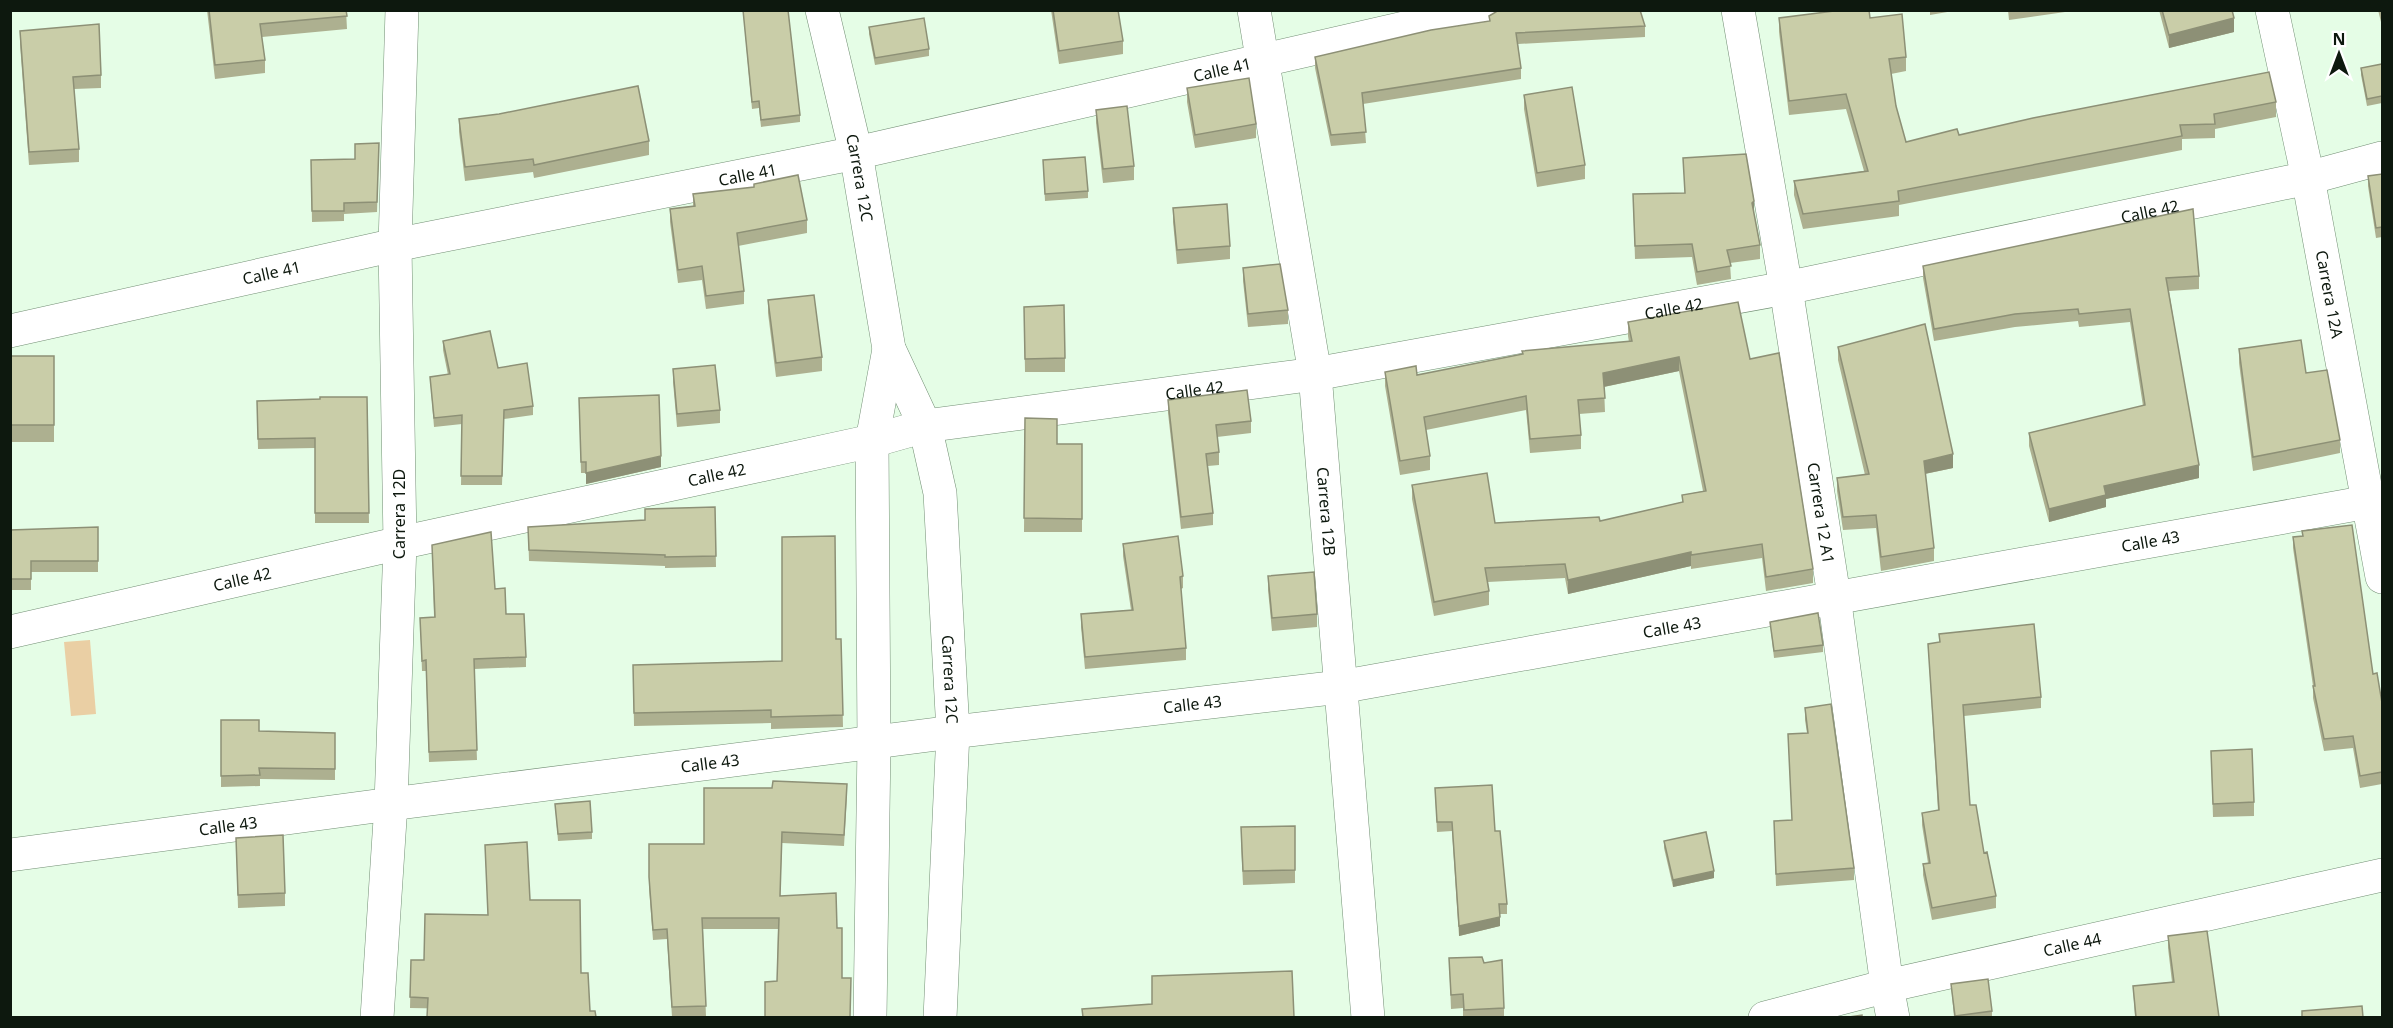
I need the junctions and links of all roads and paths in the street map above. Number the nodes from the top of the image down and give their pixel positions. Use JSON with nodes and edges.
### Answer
{"nodes":[{"id":1,"x":402,"y":10,"type":"edge"},
{"id":2,"x":822,"y":10,"type":"edge"},
{"id":3,"x":1254,"y":10,"type":"edge"},
{"id":4,"x":1484,"y":10,"type":"edge"},
{"id":5,"x":1738,"y":10,"type":"edge"},
{"id":6,"x":2272,"y":10,"type":"edge"},
{"id":7,"x":1262,"y":59,"type":"junction"},
{"id":8,"x":856,"y":153,"type":"junction"},
{"id":9,"x":2382,"y":158,"type":"edge"},
{"id":10,"x":2308,"y":178,"type":"junction"},
{"id":11,"x":395,"y":245,"type":"junction"},
{"id":12,"x":1786,"y":288,"type":"junction"},
{"id":13,"x":10,"y":331,"type":"edge"},
{"id":14,"x":889,"y":349,"type":"junction"},
{"id":15,"x":1315,"y":374,"type":"junction"},
{"id":16,"x":925,"y":426,"type":"junction"},
{"id":17,"x":873,"y":441,"type":"junction"},
{"id":18,"x":2368,"y":502,"type":"junction"},
{"id":19,"x":400,"y":543,"type":"junction"},
{"id":20,"x":2382,"y":569,"type":"edge"},
{"id":21,"x":1834,"y":596,"type":"junction"},
{"id":22,"x":10,"y":632,"type":"edge"},
{"id":23,"x":1340,"y":687,"type":"junction"},
{"id":24,"x":953,"y":732,"type":"junction"},
{"id":25,"x":874,"y":744,"type":"junction"},
{"id":26,"x":391,"y":804,"type":"junction"},
{"id":27,"x":10,"y":855,"type":"edge"},
{"id":28,"x":2382,"y":875,"type":"edge"},
{"id":29,"x":1887,"y":986,"type":"junction"},
{"id":30,"x":377,"y":1017,"type":"edge"},
{"id":31,"x":870,"y":1017,"type":"edge"},
{"id":32,"x":939,"y":1017,"type":"edge"},
{"id":33,"x":1368,"y":1017,"type":"edge"},
{"id":34,"x":1765,"y":1017,"type":"edge"},
{"id":35,"x":1893,"y":1017,"type":"edge"}],
"edges":[{"from":1,"to":11,"type":"street","name":"Carrera 12D"},
{"from":2,"to":8,"type":"street","name":"Carrera 12C"},
{"from":3,"to":7,"type":"street","name":"Carrera 12B"},
{"from":4,"to":7,"type":"street","name":"Calle 41"},
{"from":5,"to":12,"type":"street","name":"Carrera 12 A1"},
{"from":6,"to":10,"type":"street","name":"Carrera 12A"},
{"from":7,"to":8,"type":"street","name":"Calle 41"},
{"from":7,"to":15,"type":"street","name":"Carrera 12B"},
{"from":8,"to":11,"type":"street","name":"Calle 41"},
{"from":8,"to":14,"type":"street","name":"Carrera 12C"},
{"from":9,"to":10,"type":"street","name":"Calle 42"},
{"from":10,"to":12,"type":"street","name":"Calle 42"},
{"from":10,"to":18,"type":"street","name":"Carrera 12A"},
{"from":11,"to":13,"type":"street","name":"Calle 41"},
{"from":11,"to":19,"type":"street","name":"Carrera 12D"},
{"from":12,"to":15,"type":"street","name":"Calle 42"},
{"from":12,"to":21,"type":"street","name":"Carrera 12 A1"},
{"from":14,"to":16,"type":"street","name":"Carrera 12C"},
{"from":14,"to":17,"type":"street","name":"Carrera 12C"},
{"from":15,"to":16,"type":"street","name":"Calle 42"},
{"from":15,"to":23,"type":"street","name":"Carrera 12B"},
{"from":16,"to":17,"type":"street","name":"Calle 42"},
{"from":16,"to":24,"type":"street","name":"Carrera 12C"},
{"from":17,"to":19,"type":"street","name":"Calle 42"},
{"from":17,"to":25,"type":"street","name":"Carrera 12C"},
{"from":18,"to":20,"type":"street","name":"Carrera 12A"},
{"from":18,"to":21,"type":"street","name":"Calle 43"},
{"from":19,"to":22,"type":"street","name":"Calle 42"},
{"from":19,"to":26,"type":"street","name":"Carrera 12D"},
{"from":21,"to":23,"type":"street","name":"Calle 43"},
{"from":21,"to":29,"type":"street","name":"Carrera 12 A1"},
{"from":23,"to":24,"type":"street","name":"Calle 43"},
{"from":23,"to":33,"type":"street","name":"Carrera 12B"},
{"from":24,"to":25,"type":"street","name":"Calle 43"},
{"from":24,"to":32,"type":"street","name":"Carrera 12C"},
{"from":25,"to":26,"type":"street","name":"Calle 43"},
{"from":25,"to":31,"type":"street","name":"Carrera 12C"},
{"from":26,"to":27,"type":"street","name":"Calle 43"},
{"from":26,"to":30,"type":"street","name":"Carrera 12D"},
{"from":28,"to":29,"type":"street","name":"Calle 44"},
{"from":29,"to":34,"type":"street","name":"Calle 44"},
{"from":29,"to":35,"type":"street","name":"Carrera 12 A1"}]}
